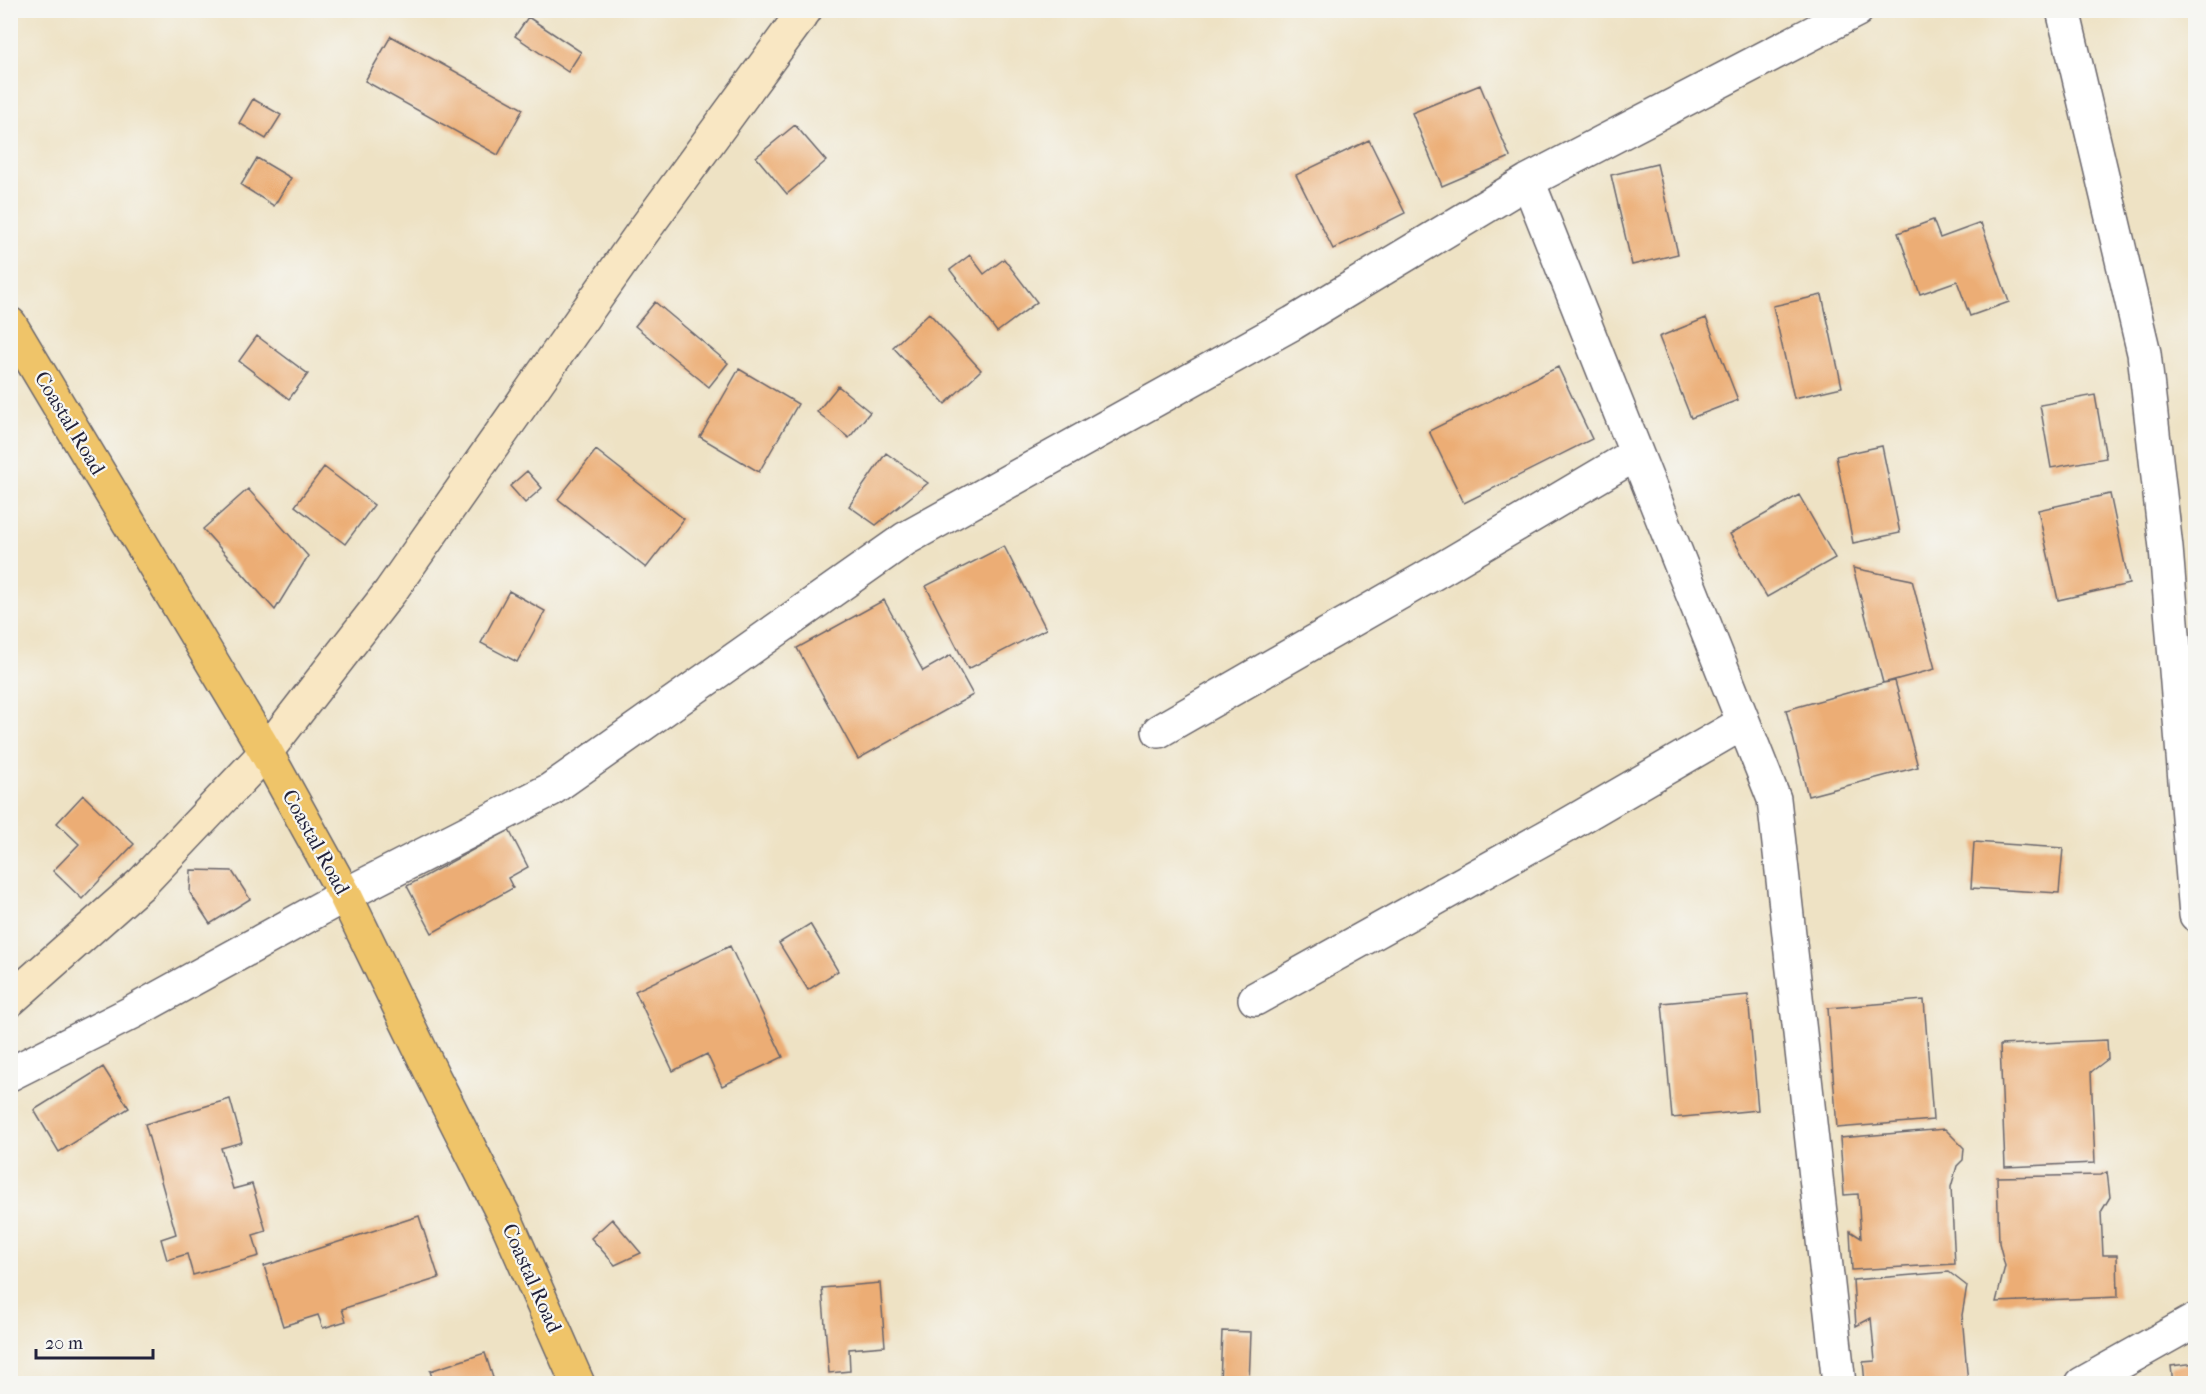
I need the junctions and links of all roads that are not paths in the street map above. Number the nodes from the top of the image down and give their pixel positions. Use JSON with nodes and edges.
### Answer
{"nodes":[{"id":1,"x":805,"y":10,"type":"edge"},
{"id":2,"x":1857,"y":10,"type":"edge"},
{"id":3,"x":2063,"y":10,"type":"edge"},
{"id":4,"x":1528,"y":181,"type":"junction"},
{"id":5,"x":10,"y":324,"type":"edge"},
{"id":6,"x":1636,"y":454,"type":"junction"},
{"id":7,"x":1743,"y":723,"type":"junction"},
{"id":8,"x":1159,"y":731,"type":"dead end"},
{"id":9,"x":266,"y":752,"type":"junction"},
{"id":10,"x":345,"y":895,"type":"junction"},
{"id":11,"x":2196,"y":915,"type":"edge"},
{"id":12,"x":1255,"y":999,"type":"dead end"},
{"id":13,"x":10,"y":1000,"type":"edge"},
{"id":14,"x":10,"y":1074,"type":"edge"},
{"id":15,"x":2196,"y":1320,"type":"edge"},
{"id":16,"x":578,"y":1383,"type":"edge"},
{"id":17,"x":1839,"y":1383,"type":"edge"},
{"id":18,"x":2082,"y":1383,"type":"edge"}],
"edges":[{"from":1,"to":9,"type":"street"},
{"from":2,"to":4,"type":"street"},
{"from":3,"to":11,"type":"street"},
{"from":4,"to":6,"type":"street"},
{"from":4,"to":10,"type":"street"},
{"from":5,"to":9,"type":"main road","name":"Coastal Road"},
{"from":6,"to":7,"type":"street"},
{"from":6,"to":8,"type":"street"},
{"from":7,"to":12,"type":"street"},
{"from":7,"to":17,"type":"street"},
{"from":9,"to":10,"type":"main road","name":"Coastal Road"},
{"from":9,"to":13,"type":"street"},
{"from":10,"to":14,"type":"street"},
{"from":10,"to":16,"type":"main road","name":"Coastal Road"},
{"from":15,"to":18,"type":"street"}]}
